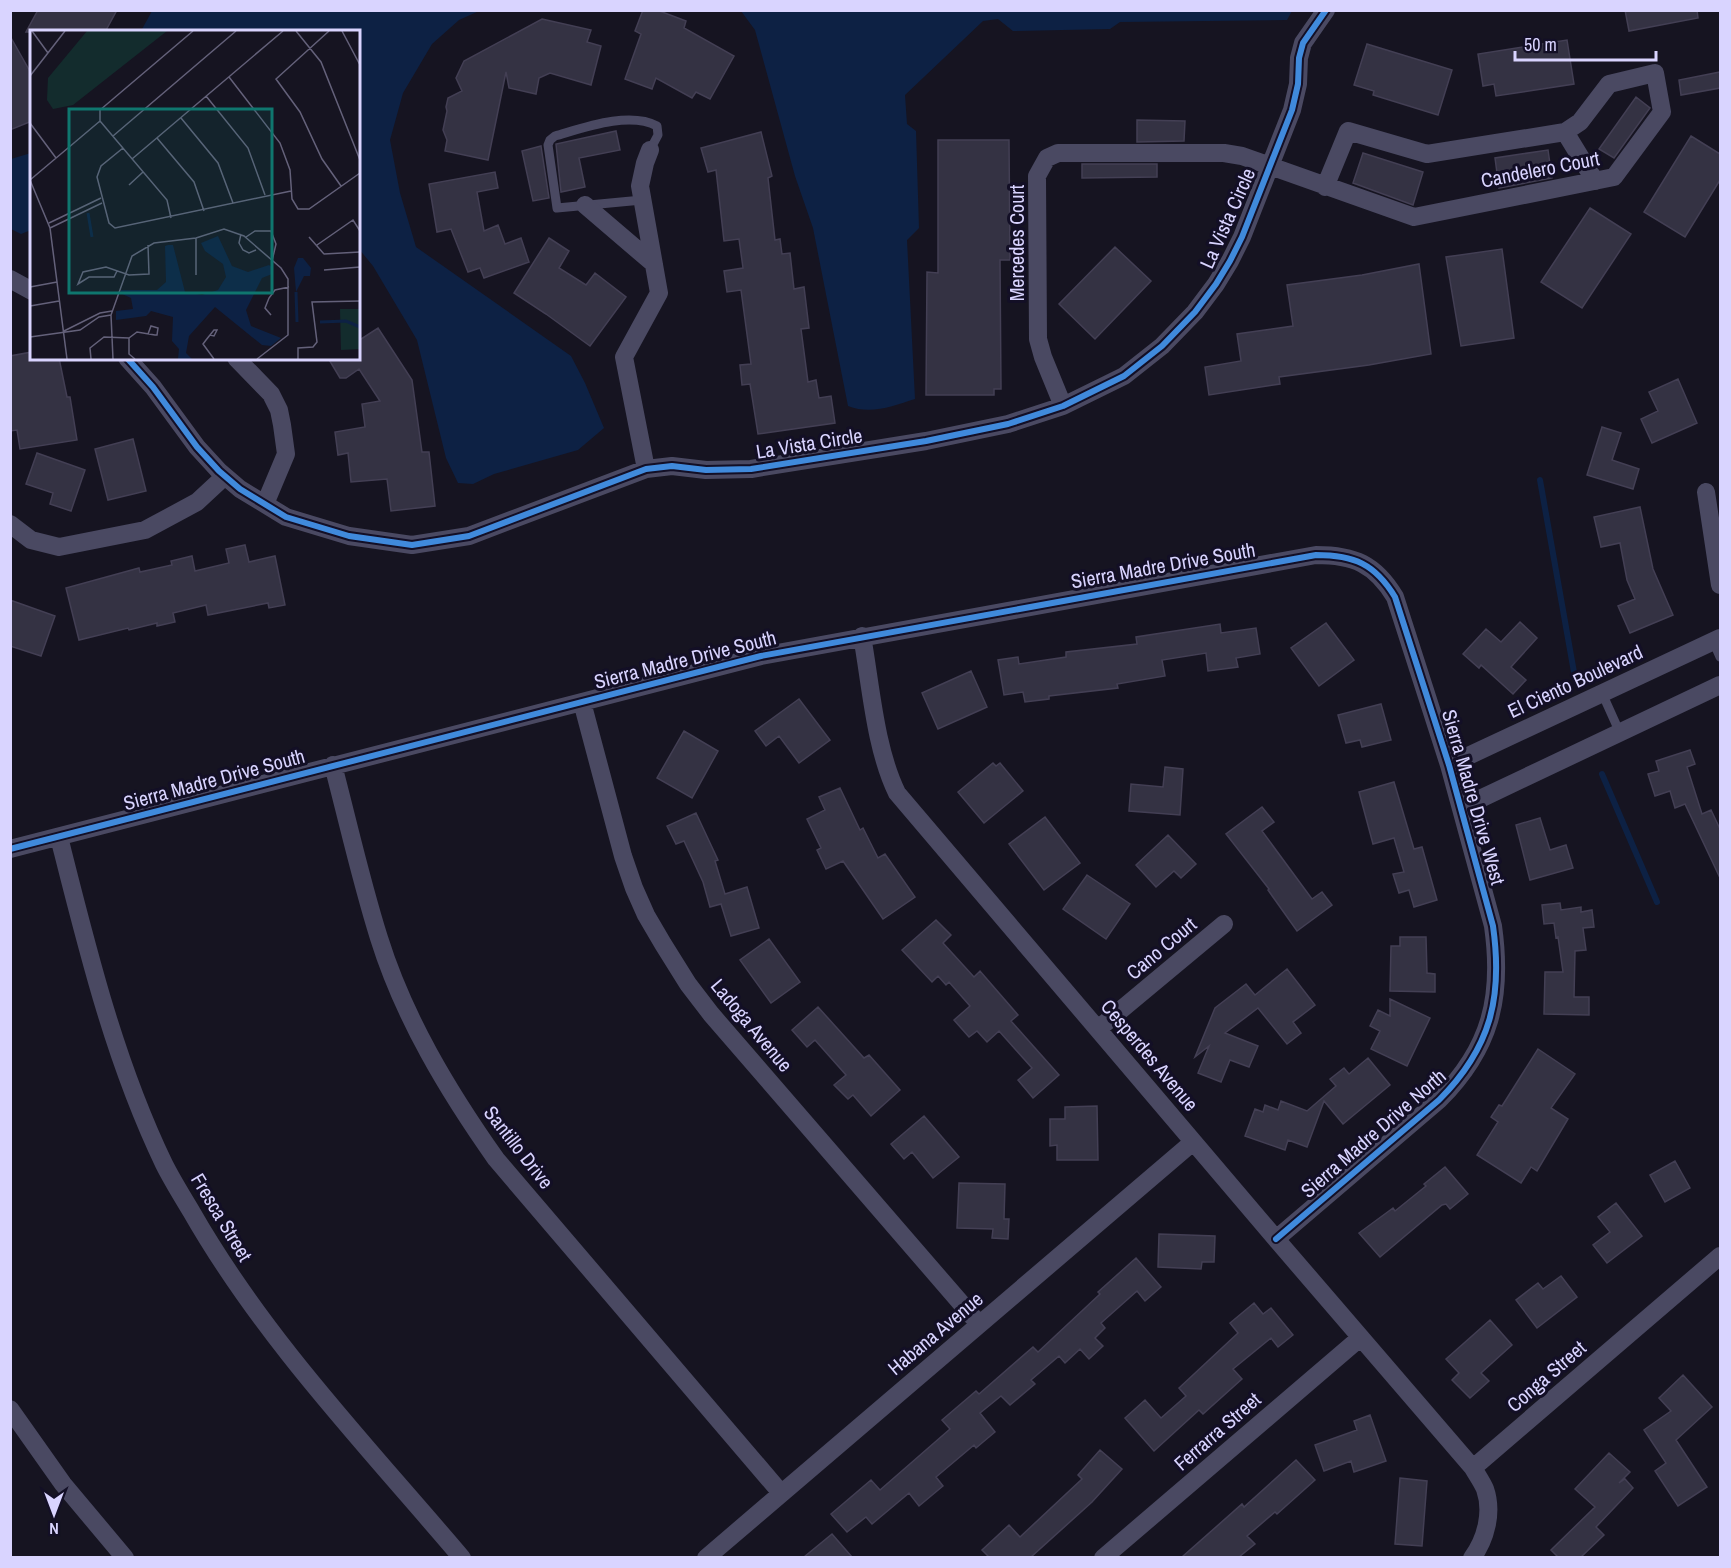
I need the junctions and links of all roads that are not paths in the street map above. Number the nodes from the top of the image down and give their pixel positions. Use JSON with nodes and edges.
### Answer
{"nodes":[{"id":1,"x":1326,"y":10,"type":"edge"},
{"id":2,"x":1565,"y":132,"type":"junction"},
{"id":3,"x":650,"y":150,"type":"joint"},
{"id":4,"x":1269,"y":165,"type":"junction"},
{"id":5,"x":1594,"y":182,"type":"junction"},
{"id":6,"x":1325,"y":187,"type":"junction"},
{"id":7,"x":642,"y":200,"type":"junction"},
{"id":8,"x":585,"y":205,"type":"junction"},
{"id":9,"x":654,"y":264,"type":"junction"},
{"id":10,"x":10,"y":279,"type":"edge"},
{"id":11,"x":30,"y":290,"type":"edge"},
{"id":12,"x":239,"y":360,"type":"edge"},
{"id":13,"x":138,"y":362,"type":"edge"},
{"id":14,"x":1063,"y":406,"type":"junction"},
{"id":15,"x":646,"y":469,"type":"junction"},
{"id":16,"x":225,"y":476,"type":"junction"},
{"id":17,"x":1706,"y":492,"type":"dead end"},
{"id":18,"x":265,"y":504,"type":"junction"},
{"id":19,"x":10,"y":524,"type":"edge"},
{"id":20,"x":1374,"y":571,"type":"joint"},
{"id":21,"x":1720,"y":585,"type":"edge"},
{"id":22,"x":862,"y":636,"type":"junction"},
{"id":23,"x":1718,"y":645,"type":"edge"},
{"id":24,"x":1720,"y":685,"type":"edge"},
{"id":25,"x":1602,"y":693,"type":"junction"},
{"id":26,"x":582,"y":702,"type":"junction"},
{"id":27,"x":1620,"y":733,"type":"junction"},
{"id":28,"x":333,"y":765,"type":"junction"},
{"id":29,"x":1449,"y":765,"type":"junction"},
{"id":30,"x":1461,"y":808,"type":"junction"},
{"id":31,"x":59,"y":837,"type":"junction"},
{"id":32,"x":10,"y":849,"type":"edge"},
{"id":33,"x":1224,"y":924,"type":"dead end"},
{"id":34,"x":1098,"y":1029,"type":"junction"},
{"id":35,"x":1481,"y":1042,"type":"joint"},
{"id":36,"x":1193,"y":1142,"type":"junction"},
{"id":37,"x":1276,"y":1239,"type":"junction"},
{"id":38,"x":1720,"y":1256,"type":"edge"},
{"id":39,"x":979,"y":1324,"type":"junction"},
{"id":40,"x":1360,"y":1338,"type":"junction"},
{"id":41,"x":10,"y":1409,"type":"edge"},
{"id":42,"x":1473,"y":1468,"type":"junction"},
{"id":43,"x":781,"y":1493,"type":"junction"},
{"id":44,"x":125,"y":1557,"type":"edge"},
{"id":45,"x":462,"y":1557,"type":"edge"},
{"id":46,"x":706,"y":1557,"type":"edge"},
{"id":47,"x":1103,"y":1557,"type":"edge"},
{"id":48,"x":1472,"y":1557,"type":"edge"}],
"edges":[{"from":1,"to":4,"type":"street","name":"La Vista Circle"},
{"from":2,"to":5,"type":"street"},
{"from":2,"to":5,"type":"street","name":"Candelero Court"},
{"from":2,"to":6,"type":"street","name":"Candelero Court"},
{"from":3,"to":7,"type":"street"},
{"from":3,"to":8,"type":"lane"},
{"from":4,"to":6,"type":"street","name":"Candelero Court"},
{"from":4,"to":14,"type":"street","name":"La Vista Circle"},
{"from":4,"to":14,"type":"street","name":"Mercedes Court"},
{"from":5,"to":6,"type":"street","name":"Candelero Court"},
{"from":7,"to":8,"type":"lane"},
{"from":7,"to":9,"type":"street"},
{"from":8,"to":9,"type":"street"},
{"from":9,"to":15,"type":"street"},
{"from":10,"to":11,"type":"street"},
{"from":12,"to":18,"type":"street"},
{"from":13,"to":16,"type":"street","name":"La Vista Circle"},
{"from":14,"to":15,"type":"street","name":"La Vista Circle"},
{"from":15,"to":18,"type":"street","name":"La Vista Circle"},
{"from":16,"to":18,"type":"street","name":"La Vista Circle"},
{"from":16,"to":19,"type":"street"},
{"from":17,"to":21,"type":"street"},
{"from":20,"to":22,"type":"street","name":"Sierra Madre Drive South"},
{"from":20,"to":29,"type":"street","name":"Sierra Madre Drive West"},
{"from":22,"to":26,"type":"street","name":"Sierra Madre Drive South"},
{"from":22,"to":34,"type":"street","name":"Cesperdes Avenue"},
{"from":23,"to":25,"type":"street","name":"El Ciento Boulevard"},
{"from":24,"to":27,"type":"street"},
{"from":25,"to":27,"type":"lane"},
{"from":25,"to":29,"type":"street","name":"El Ciento Boulevard"},
{"from":26,"to":28,"type":"street","name":"Sierra Madre Drive South"},
{"from":26,"to":39,"type":"street","name":"Ladoga Avenue"},
{"from":27,"to":30,"type":"street"},
{"from":28,"to":31,"type":"street","name":"Sierra Madre Drive South"},
{"from":28,"to":43,"type":"street","name":"Santillo Drive"},
{"from":29,"to":30,"type":"street","name":"Sierra Madre Drive West"},
{"from":30,"to":35,"type":"street","name":"Sierra Madre Drive West"},
{"from":31,"to":32,"type":"street","name":"Sierra Madre Drive South"},
{"from":31,"to":45,"type":"street","name":"Fresca Street"},
{"from":33,"to":34,"type":"street","name":"Cano Court"},
{"from":34,"to":36,"type":"street","name":"Cesperdes Avenue"},
{"from":35,"to":37,"type":"street","name":"Sierra Madre Drive North"},
{"from":36,"to":37,"type":"street","name":"Cesperdes Avenue"},
{"from":36,"to":39,"type":"street","name":"Habana Avenue"},
{"from":37,"to":40,"type":"street","name":"Cesperdes Avenue"},
{"from":38,"to":42,"type":"street","name":"Conga Street"},
{"from":39,"to":43,"type":"street","name":"Habana Avenue"},
{"from":40,"to":42,"type":"street","name":"Cesperdes Avenue"},
{"from":40,"to":47,"type":"street","name":"Ferrarra Street"},
{"from":41,"to":44,"type":"street"},
{"from":42,"to":48,"type":"street"},
{"from":43,"to":46,"type":"street","name":"Habana Avenue"}]}
